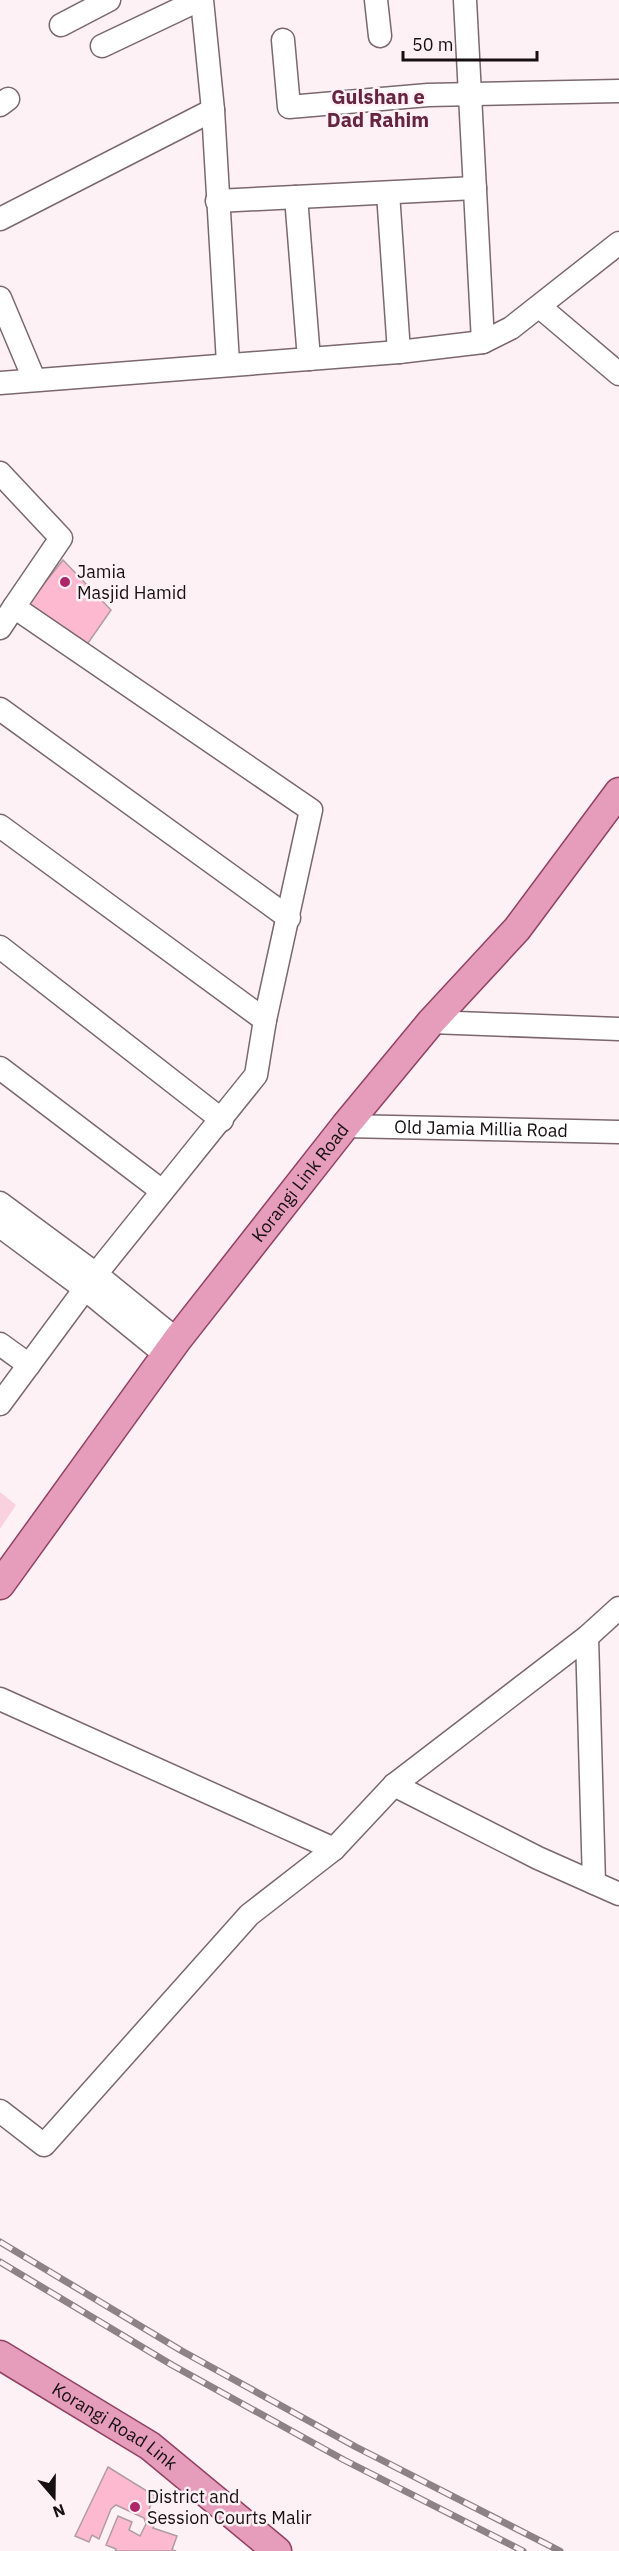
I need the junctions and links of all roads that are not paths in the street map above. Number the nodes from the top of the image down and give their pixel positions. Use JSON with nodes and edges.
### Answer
{"nodes":[{"id":1,"x":109,"y":0,"type":"edge"},
{"id":2,"x":200,"y":0,"type":"edge"},
{"id":3,"x":376,"y":0,"type":"edge"},
{"id":4,"x":465,"y":0,"type":"edge"},
{"id":5,"x":61,"y":25,"type":"dead end"},
{"id":6,"x":380,"y":36,"type":"dead end"},
{"id":7,"x":283,"y":40,"type":"dead end"},
{"id":8,"x":102,"y":46,"type":"dead end"},
{"id":9,"x":619,"y":91,"type":"edge"},
{"id":10,"x":470,"y":94,"type":"junction"},
{"id":11,"x":213,"y":110,"type":"junction"},
{"id":12,"x":475,"y":188,"type":"junction"},
{"id":13,"x":388,"y":193,"type":"junction"},
{"id":14,"x":296,"y":197,"type":"junction"},
{"id":15,"x":217,"y":201,"type":"junction"},
{"id":16,"x":0,"y":219,"type":"edge"},
{"id":17,"x":619,"y":243,"type":"edge"},
{"id":18,"x":0,"y":298,"type":"edge"},
{"id":19,"x":540,"y":307,"type":"junction"},
{"id":20,"x":483,"y":342,"type":"junction"},
{"id":21,"x":399,"y":352,"type":"junction"},
{"id":22,"x":309,"y":358,"type":"junction"},
{"id":23,"x":228,"y":363,"type":"junction"},
{"id":24,"x":619,"y":374,"type":"edge"},
{"id":25,"x":34,"y":379,"type":"junction"},
{"id":26,"x":0,"y":383,"type":"edge"},
{"id":27,"x":0,"y":473,"type":"edge"},
{"id":28,"x":14,"y":607,"type":"junction"},
{"id":29,"x":0,"y":628,"type":"edge"},
{"id":30,"x":0,"y":709,"type":"edge"},
{"id":31,"x":619,"y":792,"type":"edge"},
{"id":32,"x":0,"y":826,"type":"edge"},
{"id":33,"x":289,"y":918,"type":"junction"},
{"id":34,"x":0,"y":947,"type":"edge"},
{"id":35,"x":265,"y":1020,"type":"junction"},
{"id":36,"x":431,"y":1022,"type":"junction"},
{"id":37,"x":619,"y":1029,"type":"edge"},
{"id":38,"x":0,"y":1068,"type":"edge"},
{"id":39,"x":222,"y":1120,"type":"junction"},
{"id":40,"x":345,"y":1126,"type":"junction"},
{"id":41,"x":619,"y":1132,"type":"edge"},
{"id":42,"x":162,"y":1191,"type":"junction"},
{"id":43,"x":0,"y":1203,"type":"edge"},
{"id":44,"x":0,"y":1226,"type":"edge"},
{"id":45,"x":90,"y":1281,"type":"junction"},
{"id":46,"x":0,"y":1344,"type":"edge"},
{"id":47,"x":172,"y":1347,"type":"junction"},
{"id":48,"x":29,"y":1365,"type":"junction"},
{"id":49,"x":0,"y":1404,"type":"edge"},
{"id":50,"x":0,"y":1585,"type":"edge"},
{"id":51,"x":619,"y":1608,"type":"edge"},
{"id":52,"x":587,"y":1637,"type":"junction"},
{"id":53,"x":0,"y":1699,"type":"edge"},
{"id":54,"x":394,"y":1785,"type":"junction"},
{"id":55,"x":334,"y":1849,"type":"junction"},
{"id":56,"x":594,"y":1883,"type":"junction"},
{"id":57,"x":619,"y":1894,"type":"edge"},
{"id":58,"x":0,"y":2112,"type":"edge"},
{"id":59,"x":0,"y":2355,"type":"edge"},
{"id":60,"x":277,"y":2551,"type":"edge"}],
"edges":[{"from":1,"to":5,"type":"street"},
{"from":2,"to":8,"type":"street"},
{"from":2,"to":11,"type":"street"},
{"from":3,"to":6,"type":"street"},
{"from":4,"to":10,"type":"street"},
{"from":7,"to":10,"type":"street"},
{"from":9,"to":10,"type":"street"},
{"from":10,"to":12,"type":"street"},
{"from":11,"to":15,"type":"street"},
{"from":11,"to":16,"type":"street"},
{"from":12,"to":13,"type":"street"},
{"from":12,"to":20,"type":"street"},
{"from":13,"to":14,"type":"street"},
{"from":13,"to":21,"type":"street"},
{"from":14,"to":15,"type":"street"},
{"from":14,"to":22,"type":"street"},
{"from":15,"to":23,"type":"street"},
{"from":17,"to":19,"type":"street"},
{"from":18,"to":25,"type":"street"},
{"from":19,"to":20,"type":"street"},
{"from":19,"to":24,"type":"street"},
{"from":20,"to":21,"type":"street"},
{"from":21,"to":22,"type":"street"},
{"from":22,"to":23,"type":"street"},
{"from":23,"to":25,"type":"street"},
{"from":25,"to":26,"type":"street"},
{"from":27,"to":28,"type":"street"},
{"from":28,"to":29,"type":"street"},
{"from":28,"to":33,"type":"street"},
{"from":30,"to":33,"type":"street"},
{"from":31,"to":36,"type":"main road","name":"Korangi Link Road"},
{"from":32,"to":35,"type":"street"},
{"from":33,"to":35,"type":"street"},
{"from":34,"to":39,"type":"street"},
{"from":35,"to":39,"type":"street"},
{"from":36,"to":37,"type":"street"},
{"from":36,"to":40,"type":"main road","name":"Korangi Link Road"},
{"from":38,"to":42,"type":"street"},
{"from":39,"to":42,"type":"street"},
{"from":40,"to":41,"type":"street","name":"Old Jamia Millia Road"},
{"from":40,"to":47,"type":"main road","name":"Korangi Link Road"},
{"from":42,"to":45,"type":"street"},
{"from":43,"to":45,"type":"street"},
{"from":44,"to":45,"type":"street"},
{"from":45,"to":47,"type":"street"},
{"from":45,"to":48,"type":"street"},
{"from":46,"to":48,"type":"street"},
{"from":47,"to":50,"type":"main road","name":"Korangi Link Road"},
{"from":48,"to":49,"type":"street"},
{"from":51,"to":52,"type":"street"},
{"from":52,"to":54,"type":"street"},
{"from":52,"to":56,"type":"street"},
{"from":53,"to":55,"type":"street"},
{"from":54,"to":55,"type":"street"},
{"from":54,"to":56,"type":"street"},
{"from":55,"to":58,"type":"street"},
{"from":56,"to":57,"type":"street"},
{"from":59,"to":60,"type":"main road","name":"Korangi Road Link"}]}
